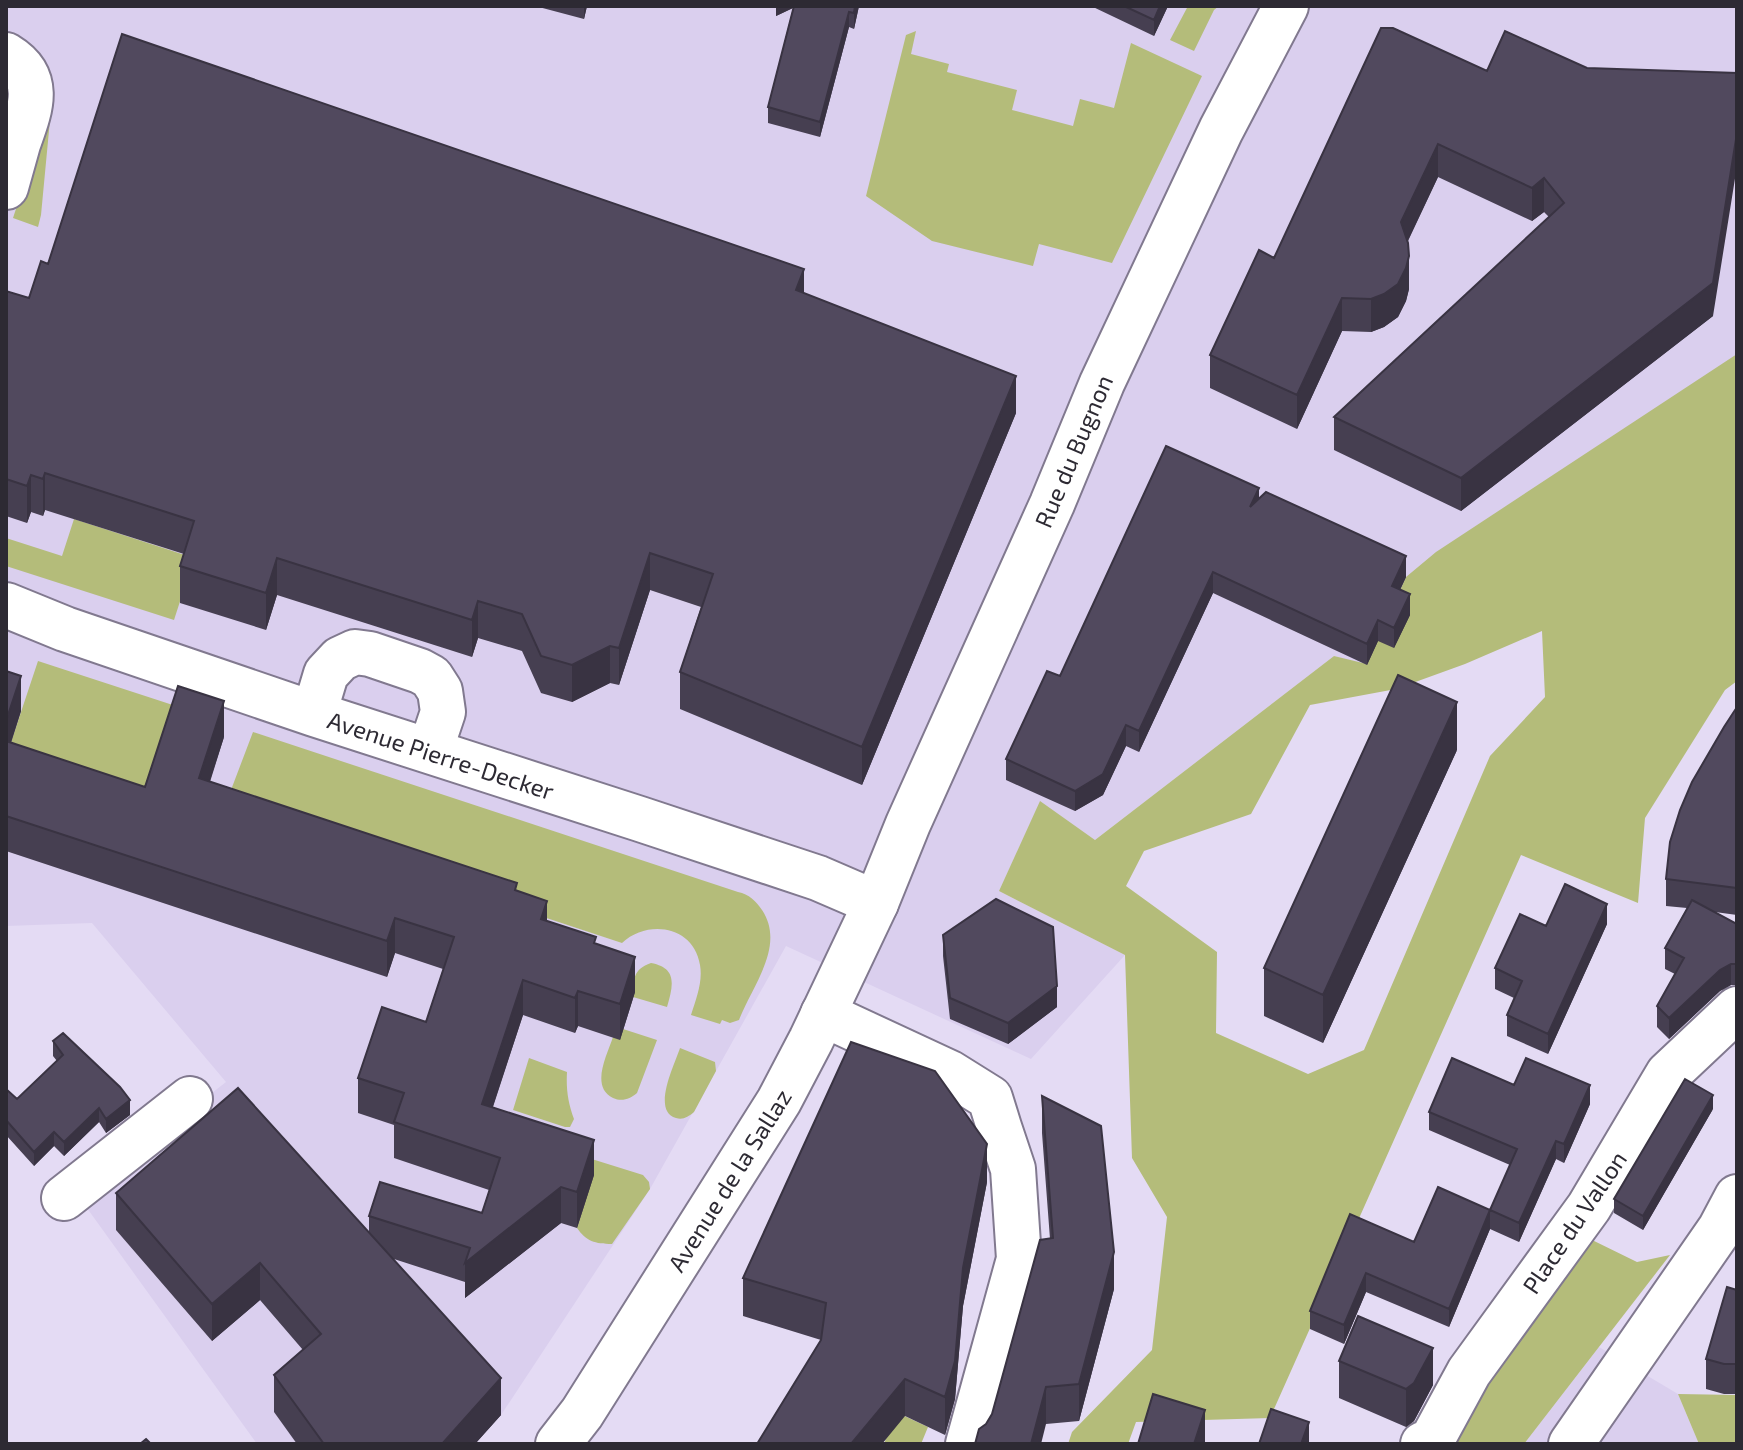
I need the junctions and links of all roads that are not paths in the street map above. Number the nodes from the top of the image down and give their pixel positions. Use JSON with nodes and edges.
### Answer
{"nodes":[{"id":1,"x":1286,"y":6,"type":"edge"},
{"id":2,"x":6,"y":55,"type":"edge"},
{"id":3,"x":6,"y":187,"type":"edge"},
{"id":4,"x":6,"y":605,"type":"edge"},
{"id":5,"x":314,"y":714,"type":"junction"},
{"id":6,"x":430,"y":751,"type":"junction"},
{"id":7,"x":876,"y":903,"type":"junction"},
{"id":8,"x":1737,"y":1009,"type":"edge"},
{"id":9,"x":823,"y":1014,"type":"junction"},
{"id":10,"x":190,"y":1099,"type":"dead end"},
{"id":11,"x":1737,"y":1197,"type":"edge"},
{"id":12,"x":64,"y":1198,"type":"dead end"},
{"id":13,"x":558,"y":1444,"type":"edge"},
{"id":14,"x":968,"y":1444,"type":"edge"},
{"id":15,"x":1423,"y":1444,"type":"edge"},
{"id":16,"x":1571,"y":1444,"type":"edge"}],
"edges":[{"from":1,"to":7,"type":"street","name":"Rue du Bugnon"},
{"from":2,"to":3,"type":"street"},
{"from":4,"to":5,"type":"street","name":"Avenue Pierre-Decker"},
{"from":5,"to":6,"type":"street","name":"Avenue Pierre-Decker"},
{"from":5,"to":6,"type":"street"},
{"from":6,"to":7,"type":"street","name":"Avenue Pierre-Decker"},
{"from":7,"to":9,"type":"street","name":"Avenue de la Sallaz"},
{"from":8,"to":15,"type":"street","name":"Place du Vallon"},
{"from":9,"to":13,"type":"street","name":"Avenue de la Sallaz"},
{"from":9,"to":14,"type":"street"},
{"from":10,"to":12,"type":"street"},
{"from":11,"to":16,"type":"street"}]}
